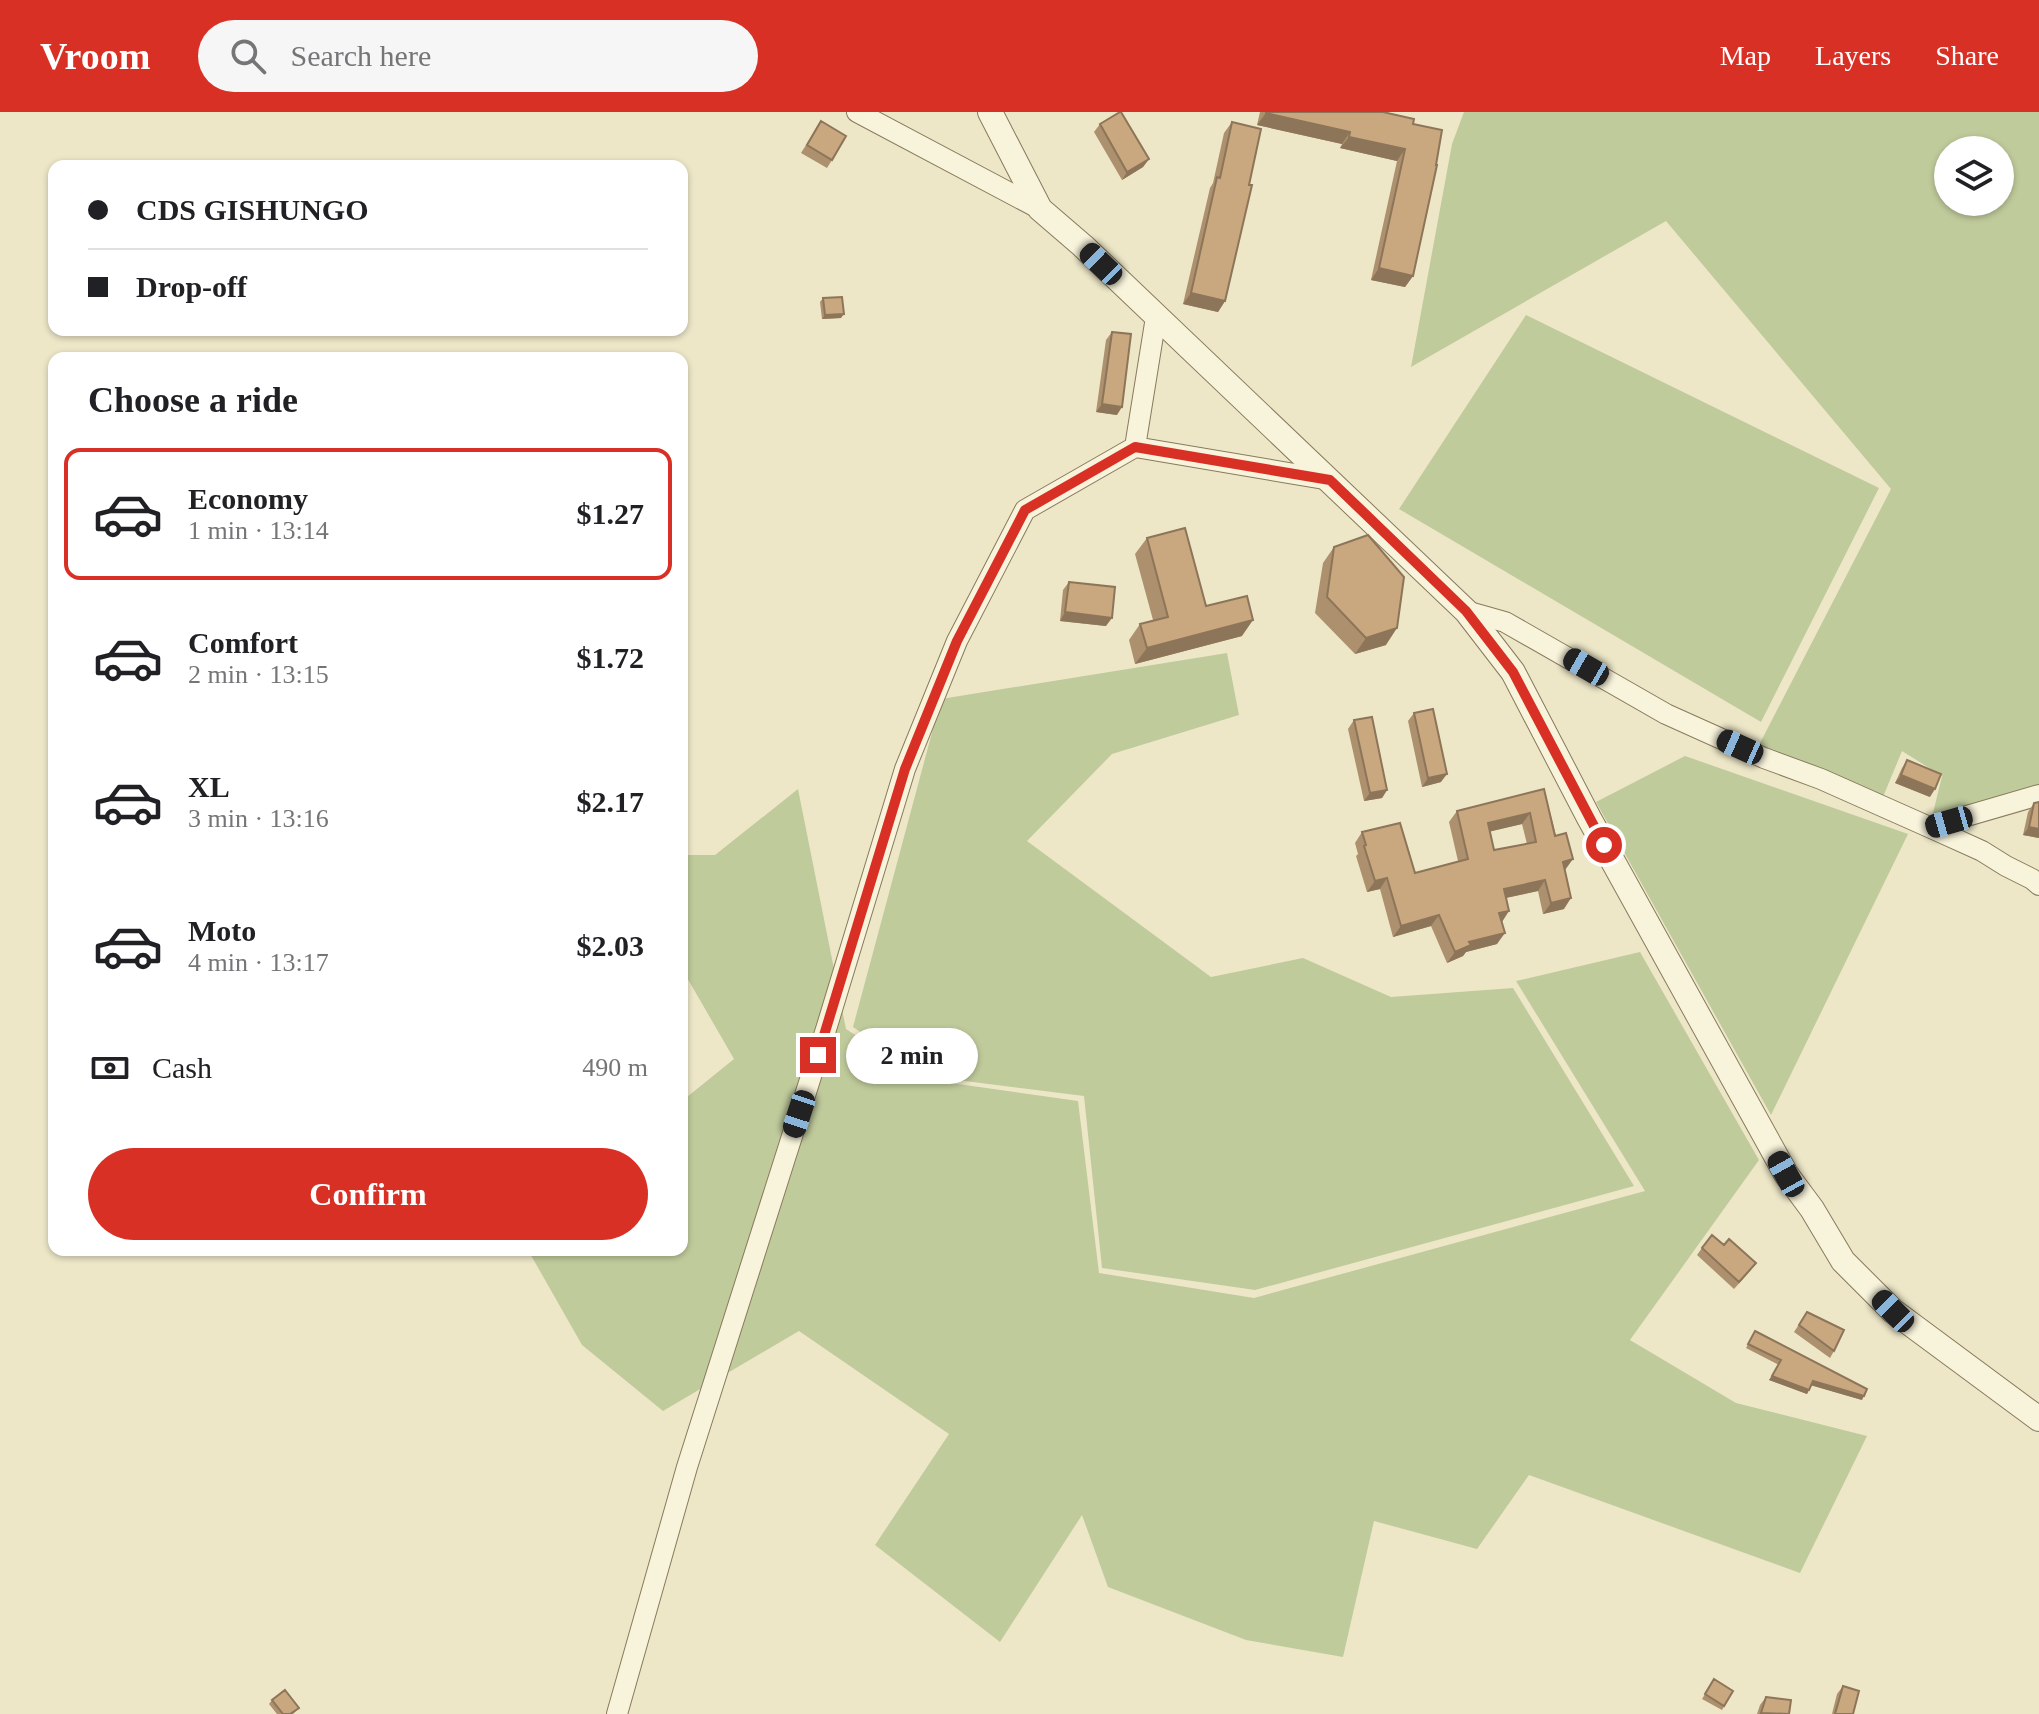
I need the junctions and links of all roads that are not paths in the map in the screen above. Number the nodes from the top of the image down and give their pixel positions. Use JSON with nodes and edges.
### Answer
{"nodes":[{"id":1,"x":857,"y":112,"type":"edge"},
{"id":2,"x":990,"y":112,"type":"edge"},
{"id":3,"x":1040,"y":209,"type":"junction"},
{"id":4,"x":1156,"y":317,"type":"junction"},
{"id":5,"x":1135,"y":447,"type":"junction"},
{"id":6,"x":1330,"y":480,"type":"junction"},
{"id":7,"x":1466,"y":611,"type":"junction"},
{"id":8,"x":2039,"y":795,"type":"edge"},
{"id":9,"x":1929,"y":827,"type":"junction"},
{"id":10,"x":2039,"y":885,"type":"edge"},
{"id":11,"x":2039,"y":1419,"type":"edge"},
{"id":12,"x":617,"y":1714,"type":"edge"}],
"edges":[{"from":1,"to":3,"type":"street"},
{"from":2,"to":3,"type":"street"},
{"from":3,"to":4,"type":"street"},
{"from":4,"to":5,"type":"street"},
{"from":4,"to":6,"type":"street"},
{"from":5,"to":6,"type":"street"},
{"from":5,"to":12,"type":"street"},
{"from":6,"to":7,"type":"street"},
{"from":7,"to":9,"type":"street"},
{"from":7,"to":11,"type":"street"},
{"from":8,"to":9,"type":"street"},
{"from":9,"to":10,"type":"street"}]}
